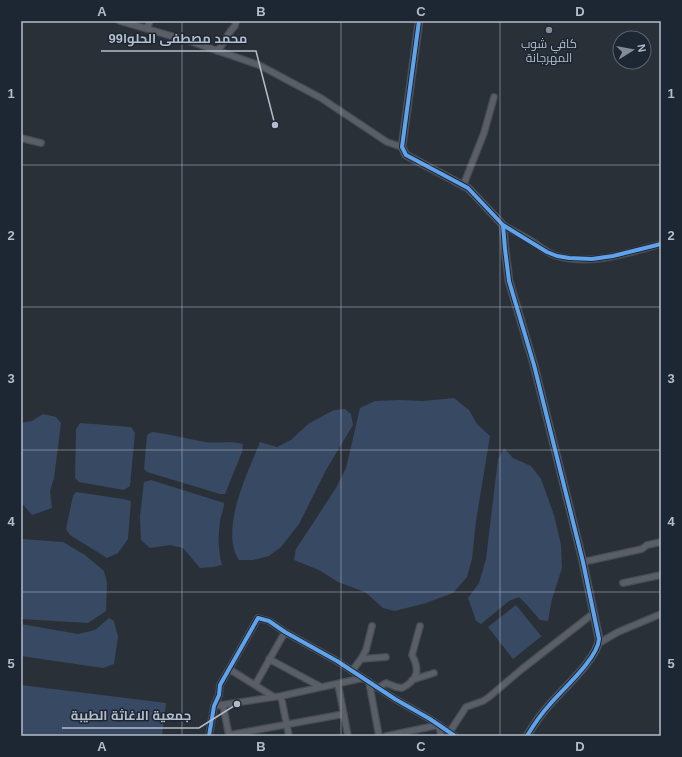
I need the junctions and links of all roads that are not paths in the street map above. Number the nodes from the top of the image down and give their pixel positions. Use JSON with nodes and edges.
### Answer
{"nodes":[{"id":1,"x":120,"y":21,"type":"edge"},
{"id":2,"x":150,"y":21,"type":"edge"},
{"id":3,"x":236,"y":21,"type":"edge"},
{"id":4,"x":419,"y":21,"type":"edge"},
{"id":5,"x":147,"y":29,"type":"junction"},
{"id":6,"x":218,"y":51,"type":"junction"},
{"id":7,"x":494,"y":97,"type":"dead end"},
{"id":8,"x":21,"y":138,"type":"edge"},
{"id":9,"x":41,"y":143,"type":"dead end"},
{"id":10,"x":402,"y":147,"type":"junction"},
{"id":11,"x":463,"y":186,"type":"junction"},
{"id":12,"x":504,"y":225,"type":"junction"},
{"id":13,"x":661,"y":244,"type":"edge"},
{"id":14,"x":661,"y":542,"type":"edge"},
{"id":15,"x":583,"y":562,"type":"junction"},
{"id":16,"x":661,"y":574,"type":"edge"},
{"id":17,"x":623,"y":583,"type":"dead end"},
{"id":18,"x":594,"y":614,"type":"junction"},
{"id":19,"x":661,"y":614,"type":"edge"},
{"id":20,"x":372,"y":626,"type":"dead end"},
{"id":21,"x":420,"y":626,"type":"dead end"},
{"id":22,"x":285,"y":632,"type":"junction"},
{"id":23,"x":599,"y":643,"type":"junction"},
{"id":24,"x":386,"y":657,"type":"dead end"},
{"id":25,"x":269,"y":659,"type":"junction"},
{"id":26,"x":361,"y":659,"type":"junction"},
{"id":27,"x":229,"y":668,"type":"junction"},
{"id":28,"x":352,"y":671,"type":"junction"},
{"id":29,"x":434,"y":673,"type":"dead end"},
{"id":30,"x":363,"y":678,"type":"junction"},
{"id":31,"x":412,"y":680,"type":"junction"},
{"id":32,"x":369,"y":682,"type":"junction"},
{"id":33,"x":338,"y":684,"type":"junction"},
{"id":34,"x":255,"y":685,"type":"junction"},
{"id":35,"x":321,"y":688,"type":"junction"},
{"id":36,"x":378,"y":688,"type":"junction"},
{"id":37,"x":281,"y":696,"type":"junction"},
{"id":38,"x":274,"y":697,"type":"junction"},
{"id":39,"x":223,"y":705,"type":"junction"},
{"id":40,"x":214,"y":706,"type":"junction"},
{"id":41,"x":344,"y":714,"type":"junction"},
{"id":42,"x":286,"y":724,"type":"junction"},
{"id":43,"x":439,"y":725,"type":"junction"},
{"id":44,"x":452,"y":734,"type":"edge"},
{"id":45,"x":208,"y":736,"type":"edge"},
{"id":46,"x":229,"y":736,"type":"edge"},
{"id":47,"x":289,"y":736,"type":"edge"},
{"id":48,"x":348,"y":736,"type":"edge"},
{"id":49,"x":379,"y":736,"type":"edge"},
{"id":50,"x":386,"y":736,"type":"edge"},
{"id":51,"x":441,"y":736,"type":"edge"},
{"id":52,"x":528,"y":736,"type":"edge"}],
"edges":[{"from":1,"to":5,"type":"street"},
{"from":2,"to":5,"type":"street"},
{"from":3,"to":6,"type":"street"},
{"from":4,"to":10,"type":"street"},
{"from":5,"to":6,"type":"street"},
{"from":6,"to":10,"type":"street"},
{"from":7,"to":11,"type":"street"},
{"from":8,"to":9,"type":"street"},
{"from":10,"to":11,"type":"street"},
{"from":11,"to":12,"type":"street"},
{"from":12,"to":13,"type":"street"},
{"from":12,"to":15,"type":"street"},
{"from":14,"to":15,"type":"street"},
{"from":15,"to":18,"type":"street"},
{"from":16,"to":17,"type":"street"},
{"from":18,"to":23,"type":"street"},
{"from":18,"to":44,"type":"street"},
{"from":19,"to":23,"type":"street"},
{"from":20,"to":26,"type":"street"},
{"from":21,"to":31,"type":"street"},
{"from":22,"to":25,"type":"street"},
{"from":22,"to":27,"type":"street"},
{"from":22,"to":28,"type":"street"},
{"from":23,"to":52,"type":"street"},
{"from":24,"to":26,"type":"street"},
{"from":25,"to":34,"type":"street"},
{"from":25,"to":35,"type":"street"},
{"from":26,"to":28,"type":"street"},
{"from":27,"to":34,"type":"street"},
{"from":27,"to":40,"type":"street"},
{"from":28,"to":30,"type":"street"},
{"from":29,"to":31,"type":"street"},
{"from":30,"to":32,"type":"street"},
{"from":30,"to":33,"type":"street"},
{"from":31,"to":36,"type":"street"},
{"from":32,"to":36,"type":"street"},
{"from":32,"to":49,"type":"street"},
{"from":33,"to":35,"type":"street"},
{"from":33,"to":41,"type":"street"},
{"from":34,"to":38,"type":"street"},
{"from":35,"to":37,"type":"street"},
{"from":36,"to":43,"type":"street"},
{"from":37,"to":38,"type":"street"},
{"from":37,"to":42,"type":"street"},
{"from":38,"to":39,"type":"street"},
{"from":39,"to":40,"type":"street"},
{"from":39,"to":46,"type":"street"},
{"from":40,"to":45,"type":"street"},
{"from":41,"to":42,"type":"street"},
{"from":41,"to":48,"type":"street"},
{"from":42,"to":46,"type":"street"},
{"from":42,"to":47,"type":"street"},
{"from":43,"to":44,"type":"street"},
{"from":43,"to":50,"type":"street"},
{"from":43,"to":51,"type":"street"}]}
